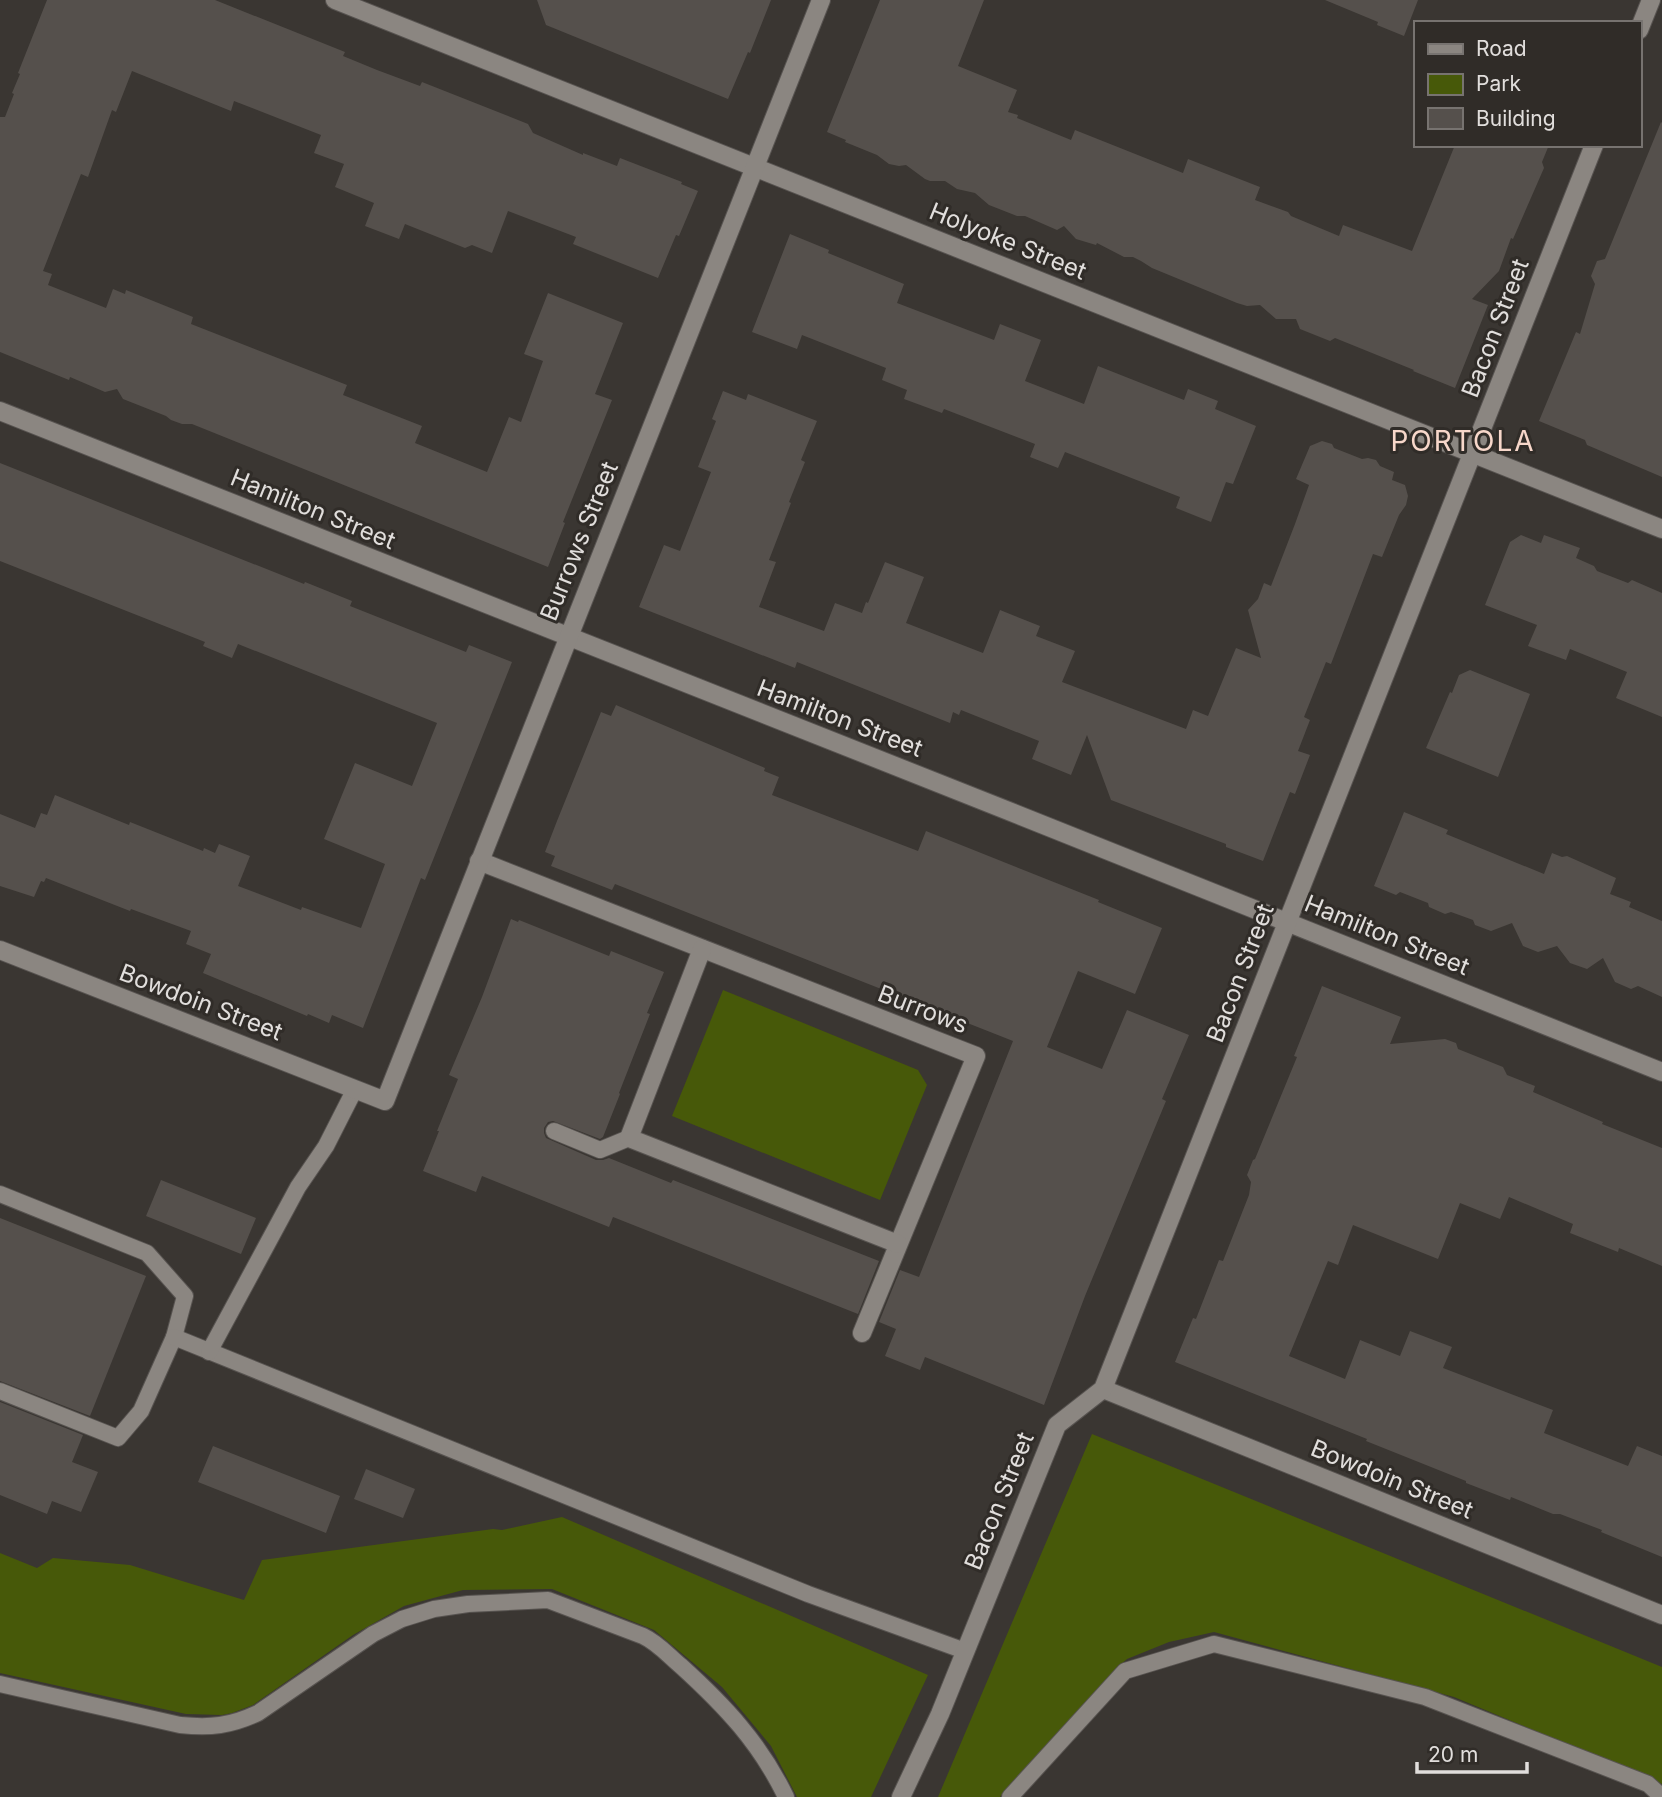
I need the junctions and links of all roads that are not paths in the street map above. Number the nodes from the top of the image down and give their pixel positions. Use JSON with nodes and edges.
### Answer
{"nodes":[{"id":1,"x":335,"y":0,"type":"edge"},
{"id":2,"x":821,"y":0,"type":"edge"},
{"id":3,"x":1651,"y":0,"type":"edge"},
{"id":4,"x":1641,"y":25,"type":"edge"},
{"id":5,"x":1593,"y":147,"type":"edge"},
{"id":6,"x":755,"y":167,"type":"junction"},
{"id":7,"x":0,"y":411,"type":"edge"},
{"id":8,"x":1473,"y":453,"type":"junction"},
{"id":9,"x":1662,"y":529,"type":"edge"},
{"id":10,"x":567,"y":637,"type":"junction"},
{"id":11,"x":479,"y":861,"type":"junction"},
{"id":12,"x":1287,"y":921,"type":"junction"},
{"id":13,"x":0,"y":950,"type":"edge"},
{"id":14,"x":702,"y":950,"type":"junction"},
{"id":15,"x":1662,"y":1072,"type":"edge"},
{"id":16,"x":355,"y":1089,"type":"junction"},
{"id":17,"x":385,"y":1101,"type":"joint"},
{"id":18,"x":554,"y":1131,"type":"dead end"},
{"id":19,"x":629,"y":1138,"type":"junction"},
{"id":20,"x":0,"y":1194,"type":"edge"},
{"id":21,"x":898,"y":1244,"type":"junction"},
{"id":22,"x":862,"y":1332,"type":"dead end"},
{"id":23,"x":174,"y":1337,"type":"junction"},
{"id":24,"x":209,"y":1352,"type":"junction"},
{"id":25,"x":1103,"y":1389,"type":"junction"},
{"id":26,"x":0,"y":1391,"type":"edge"},
{"id":27,"x":1662,"y":1615,"type":"edge"},
{"id":28,"x":965,"y":1651,"type":"junction"},
{"id":29,"x":0,"y":1684,"type":"edge"},
{"id":30,"x":786,"y":1797,"type":"edge"},
{"id":31,"x":901,"y":1797,"type":"edge"},
{"id":32,"x":1010,"y":1797,"type":"edge"},
{"id":33,"x":1662,"y":1797,"type":"edge"}],
"edges":[{"from":1,"to":6,"type":"street","name":"Holyoke Street"},
{"from":2,"to":6,"type":"street","name":"Burrows Street"},
{"from":3,"to":4,"type":"street"},
{"from":5,"to":8,"type":"street","name":"Bacon Street"},
{"from":6,"to":8,"type":"street","name":"Holyoke Street"},
{"from":6,"to":10,"type":"street","name":"Burrows Street"},
{"from":7,"to":10,"type":"street","name":"Hamilton Street"},
{"from":8,"to":9,"type":"street","name":"Holyoke Street"},
{"from":8,"to":12,"type":"street","name":"Bacon Street"},
{"from":10,"to":11,"type":"street","name":"Burrows Street"},
{"from":10,"to":12,"type":"street","name":"Hamilton Street"},
{"from":11,"to":14,"type":"street","name":"Burrows"},
{"from":11,"to":17,"type":"street","name":"Burrows Street"},
{"from":12,"to":15,"type":"street","name":"Hamilton Street"},
{"from":12,"to":25,"type":"street","name":"Bacon Street"},
{"from":13,"to":16,"type":"street","name":"Bowdoin Street"},
{"from":14,"to":19,"type":"street"},
{"from":14,"to":21,"type":"street","name":"Burrows"},
{"from":16,"to":17,"type":"street","name":"Bowdoin Street"},
{"from":16,"to":24,"type":"lane"},
{"from":18,"to":19,"type":"lane"},
{"from":19,"to":21,"type":"street"},
{"from":20,"to":23,"type":"lane"},
{"from":21,"to":22,"type":"street","name":"Burrows"},
{"from":23,"to":24,"type":"lane"},
{"from":23,"to":26,"type":"lane"},
{"from":24,"to":28,"type":"lane"},
{"from":25,"to":27,"type":"street","name":"Bowdoin Street"},
{"from":25,"to":28,"type":"street","name":"Bacon Street"},
{"from":28,"to":31,"type":"street","name":"Bacon Street"},
{"from":29,"to":30,"type":"lane"},
{"from":32,"to":33,"type":"lane"}]}
